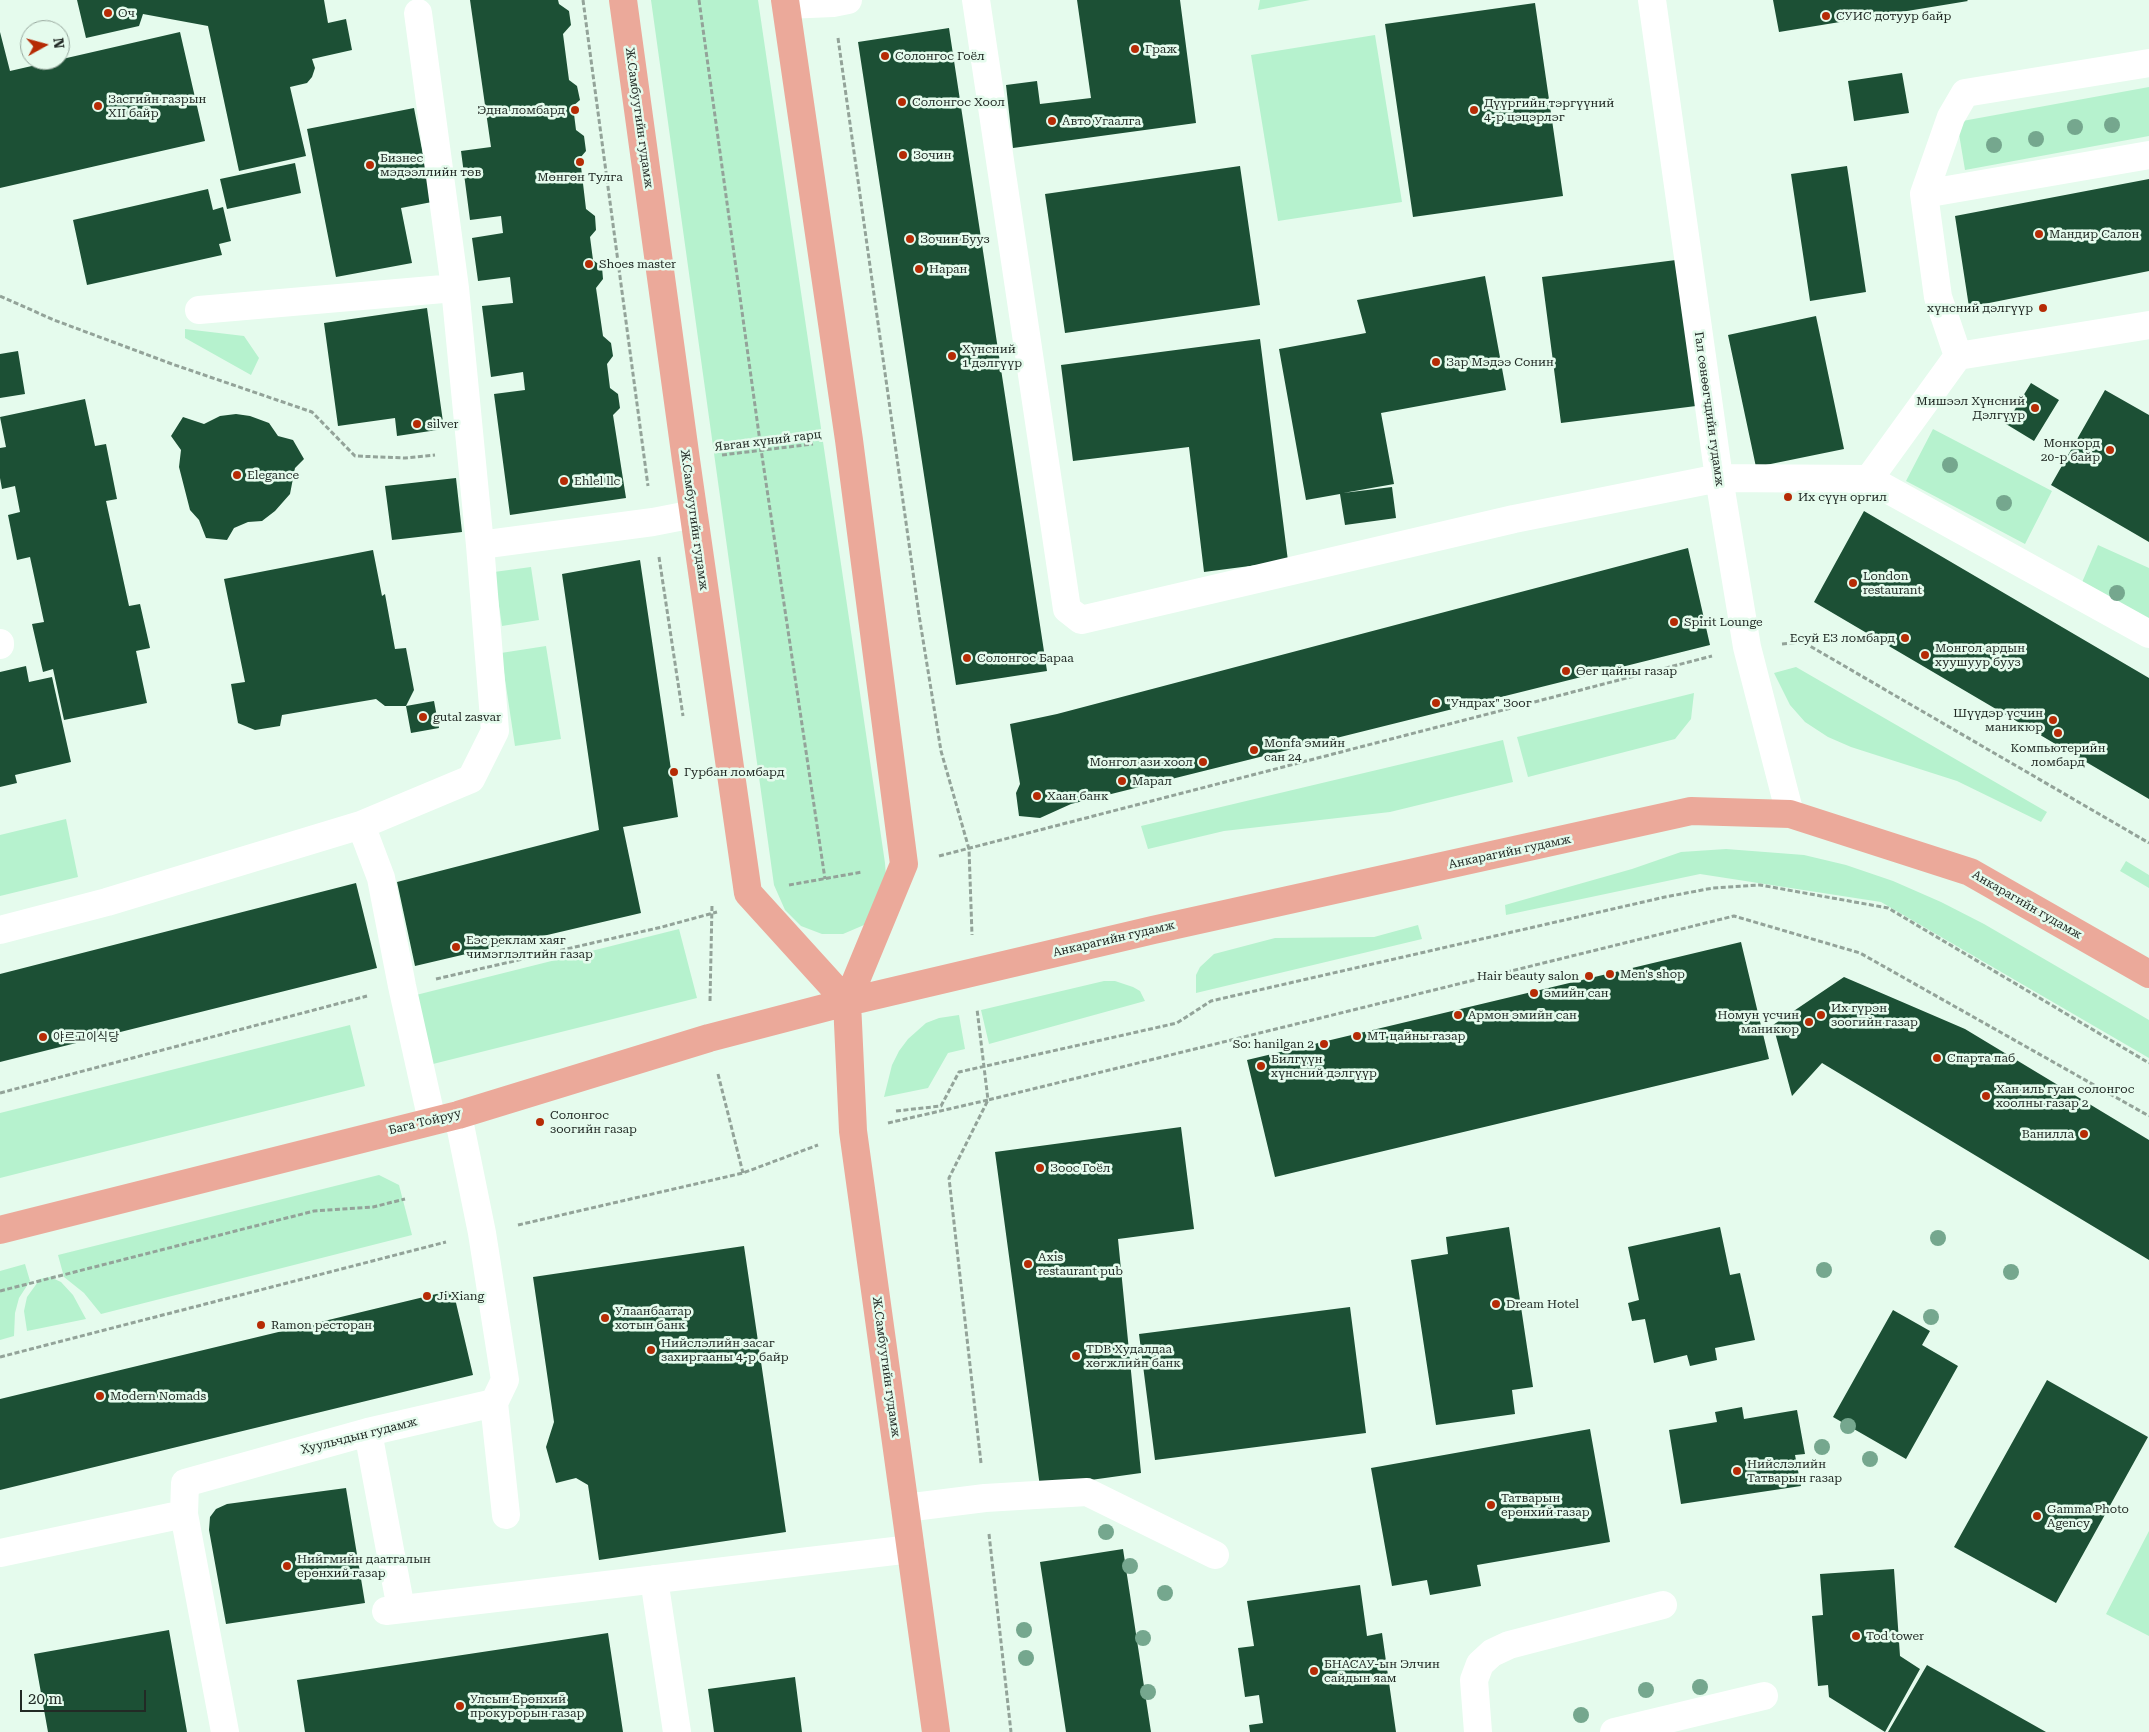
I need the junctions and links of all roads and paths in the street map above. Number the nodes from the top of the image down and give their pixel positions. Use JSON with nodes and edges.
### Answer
{"nodes":[{"id":1,"x":583,"y":0,"type":"edge"},
{"id":2,"x":623,"y":0,"type":"edge"},
{"id":3,"x":698,"y":0,"type":"edge"},
{"id":4,"x":976,"y":0,"type":"edge"},
{"id":5,"x":1652,"y":0,"type":"edge"},
{"id":6,"x":841,"y":1,"type":"edge"},
{"id":7,"x":786,"y":3,"type":"edge"},
{"id":8,"x":418,"y":13,"type":"dead end"},
{"id":9,"x":2149,"y":64,"type":"edge"},
{"id":10,"x":2149,"y":155,"type":"edge"},
{"id":11,"x":1924,"y":194,"type":"junction"},
{"id":12,"x":455,"y":288,"type":"junction"},
{"id":13,"x":0,"y":296,"type":"edge"},
{"id":14,"x":199,"y":310,"type":"dead end"},
{"id":15,"x":2149,"y":325,"type":"edge"},
{"id":16,"x":1958,"y":356,"type":"junction"},
{"id":17,"x":894,"y":434,"type":"junction"},
{"id":18,"x":849,"y":440,"type":"junction"},
{"id":19,"x":761,"y":449,"type":"junction"},
{"id":20,"x":472,"y":451,"type":"junction"},
{"id":21,"x":686,"y":460,"type":"junction"},
{"id":22,"x":646,"y":469,"type":"junction"},
{"id":23,"x":1719,"y":478,"type":"junction"},
{"id":24,"x":1869,"y":479,"type":"junction"},
{"id":25,"x":694,"y":514,"type":"junction"},
{"id":26,"x":654,"y":522,"type":"junction"},
{"id":27,"x":480,"y":545,"type":"junction"},
{"id":28,"x":2149,"y":634,"type":"edge"},
{"id":29,"x":1747,"y":647,"type":"junction"},
{"id":30,"x":684,"y":718,"type":"dead end"},
{"id":31,"x":1790,"y":814,"type":"junction"},
{"id":32,"x":361,"y":825,"type":"junction"},
{"id":33,"x":2149,"y":843,"type":"edge"},
{"id":34,"x":969,"y":849,"type":"junction"},
{"id":35,"x":904,"y":864,"type":"junction"},
{"id":36,"x":825,"y":879,"type":"junction"},
{"id":37,"x":748,"y":893,"type":"junction"},
{"id":38,"x":712,"y":904,"type":"dead end"},
{"id":39,"x":714,"y":914,"type":"junction"},
{"id":40,"x":0,"y":930,"type":"edge"},
{"id":41,"x":973,"y":972,"type":"junction"},
{"id":42,"x":2149,"y":974,"type":"edge"},
{"id":43,"x":402,"y":986,"type":"junction"},
{"id":44,"x":847,"y":1002,"type":"junction"},
{"id":45,"x":2149,"y":1063,"type":"edge"},
{"id":46,"x":984,"y":1066,"type":"junction"},
{"id":47,"x":0,"y":1093,"type":"edge"},
{"id":48,"x":988,"y":1100,"type":"junction"},
{"id":49,"x":896,"y":1111,"type":"dead end"},
{"id":50,"x":458,"y":1114,"type":"junction"},
{"id":51,"x":2149,"y":1116,"type":"edge"},
{"id":52,"x":432,"y":1121,"type":"junction"},
{"id":53,"x":854,"y":1131,"type":"junction"},
{"id":54,"x":405,"y":1200,"type":"dead end"},
{"id":55,"x":0,"y":1230,"type":"edge"},
{"id":56,"x":482,"y":1233,"type":"junction"},
{"id":57,"x":0,"y":1292,"type":"edge"},
{"id":58,"x":0,"y":1357,"type":"edge"},
{"id":59,"x":494,"y":1403,"type":"junction"},
{"id":60,"x":368,"y":1432,"type":"junction"},
{"id":61,"x":985,"y":1498,"type":"junction"},
{"id":62,"x":905,"y":1508,"type":"junction"},
{"id":63,"x":184,"y":1514,"type":"junction"},
{"id":64,"x":506,"y":1515,"type":"dead end"},
{"id":65,"x":911,"y":1548,"type":"junction"},
{"id":66,"x":0,"y":1553,"type":"edge"},
{"id":67,"x":1215,"y":1555,"type":"dead end"},
{"id":68,"x":654,"y":1579,"type":"junction"},
{"id":69,"x":1663,"y":1604,"type":"dead end"},
{"id":70,"x":1764,"y":1696,"type":"dead end"},
{"id":71,"x":225,"y":1732,"type":"edge"},
{"id":72,"x":677,"y":1732,"type":"edge"},
{"id":73,"x":936,"y":1732,"type":"edge"},
{"id":74,"x":1011,"y":1732,"type":"edge"},
{"id":75,"x":1478,"y":1732,"type":"edge"},
{"id":76,"x":1614,"y":1732,"type":"edge"}],
"edges":[{"from":1,"to":22,"type":"path"},
{"from":2,"to":21,"type":"main road","name":"Ж.Самбуугийн гудамж"},
{"from":3,"to":19,"type":"path"},
{"from":4,"to":23,"type":"street"},
{"from":5,"to":23,"type":"street","name":"Гал сөнөөгчдийн гудамж"},
{"from":6,"to":7,"type":"street"},
{"from":6,"to":17,"type":"path"},
{"from":7,"to":18,"type":"main road","name":"Ж.Самбуугийн гудамж"},
{"from":8,"to":12,"type":"street"},
{"from":9,"to":11,"type":"street"},
{"from":10,"to":11,"type":"street"},
{"from":11,"to":16,"type":"street"},
{"from":12,"to":14,"type":"street"},
{"from":12,"to":20,"type":"street"},
{"from":13,"to":20,"type":"path"},
{"from":15,"to":16,"type":"street"},
{"from":16,"to":24,"type":"street"},
{"from":17,"to":18,"type":"path","name":"Явган хүний гарц"},
{"from":17,"to":34,"type":"path"},
{"from":18,"to":19,"type":"path","name":"Явган хүний гарц"},
{"from":18,"to":35,"type":"main road","name":"Ж.Самбуугийн гудамж"},
{"from":19,"to":21,"type":"path","name":"Явган хүний гарц"},
{"from":19,"to":36,"type":"path"},
{"from":20,"to":27,"type":"street"},
{"from":21,"to":22,"type":"path","name":"Явган хүний гарц"},
{"from":21,"to":25,"type":"main road","name":"Ж.Самбуугийн гудамж"},
{"from":22,"to":26,"type":"path"},
{"from":23,"to":24,"type":"street"},
{"from":23,"to":29,"type":"street","name":"Гал сөнөөгчдийн гудамж"},
{"from":24,"to":28,"type":"street"},
{"from":25,"to":26,"type":"street"},
{"from":25,"to":37,"type":"main road","name":"Ж.Самбуугийн гудамж"},
{"from":26,"to":27,"type":"street"},
{"from":26,"to":30,"type":"path"},
{"from":27,"to":32,"type":"street"},
{"from":29,"to":31,"type":"street","name":"Гал сөнөөгчдийн гудамж"},
{"from":29,"to":33,"type":"path"},
{"from":29,"to":34,"type":"path"},
{"from":31,"to":41,"type":"main road","name":"Анкарагийн гудамж"},
{"from":31,"to":42,"type":"main road","name":"Анкарагийн гудамж"},
{"from":32,"to":40,"type":"street"},
{"from":32,"to":43,"type":"street"},
{"from":34,"to":35,"type":"path"},
{"from":34,"to":41,"type":"path"},
{"from":35,"to":36,"type":"path"},
{"from":35,"to":44,"type":"main road","name":"Ж.Самбуугийн гудамж"},
{"from":36,"to":37,"type":"path"},
{"from":37,"to":39,"type":"path"},
{"from":37,"to":44,"type":"main road"},
{"from":38,"to":39,"type":"path"},
{"from":39,"to":43,"type":"path"},
{"from":41,"to":44,"type":"main road","name":"Анкарагийн гудамж"},
{"from":41,"to":46,"type":"path"},
{"from":43,"to":47,"type":"path"},
{"from":43,"to":52,"type":"street"},
{"from":44,"to":50,"type":"main road","name":"Бага Тойруу"},
{"from":44,"to":53,"type":"main road","name":"Ж.Самбуугийн гудамж"},
{"from":45,"to":46,"type":"path"},
{"from":46,"to":48,"type":"path"},
{"from":46,"to":49,"type":"path"},
{"from":48,"to":51,"type":"path"},
{"from":48,"to":53,"type":"path"},
{"from":48,"to":61,"type":"path"},
{"from":50,"to":52,"type":"main road","name":"Бага Тойруу"},
{"from":50,"to":56,"type":"street"},
{"from":52,"to":55,"type":"main road","name":"Бага Тойруу"},
{"from":53,"to":56,"type":"path"},
{"from":53,"to":62,"type":"main road","name":"Ж.Самбуугийн гудамж"},
{"from":54,"to":57,"type":"path"},
{"from":56,"to":58,"type":"path"},
{"from":56,"to":59,"type":"street"},
{"from":59,"to":60,"type":"street","name":"Хуульчдын гудамж"},
{"from":59,"to":64,"type":"street"},
{"from":60,"to":63,"type":"street","name":"Хуульчдын гудамж"},
{"from":60,"to":68,"type":"street"},
{"from":61,"to":62,"type":"street"},
{"from":61,"to":67,"type":"street"},
{"from":61,"to":74,"type":"path"},
{"from":62,"to":65,"type":"main road","name":"Ж.Самбуугийн гудамж"},
{"from":63,"to":66,"type":"street"},
{"from":63,"to":71,"type":"street","name":"Хуульчдын гудамж"},
{"from":65,"to":68,"type":"street"},
{"from":65,"to":73,"type":"main road","name":"Ж.Самбуугийн гудамж"},
{"from":68,"to":72,"type":"street"},
{"from":69,"to":75,"type":"street"},
{"from":70,"to":76,"type":"street"}]}
